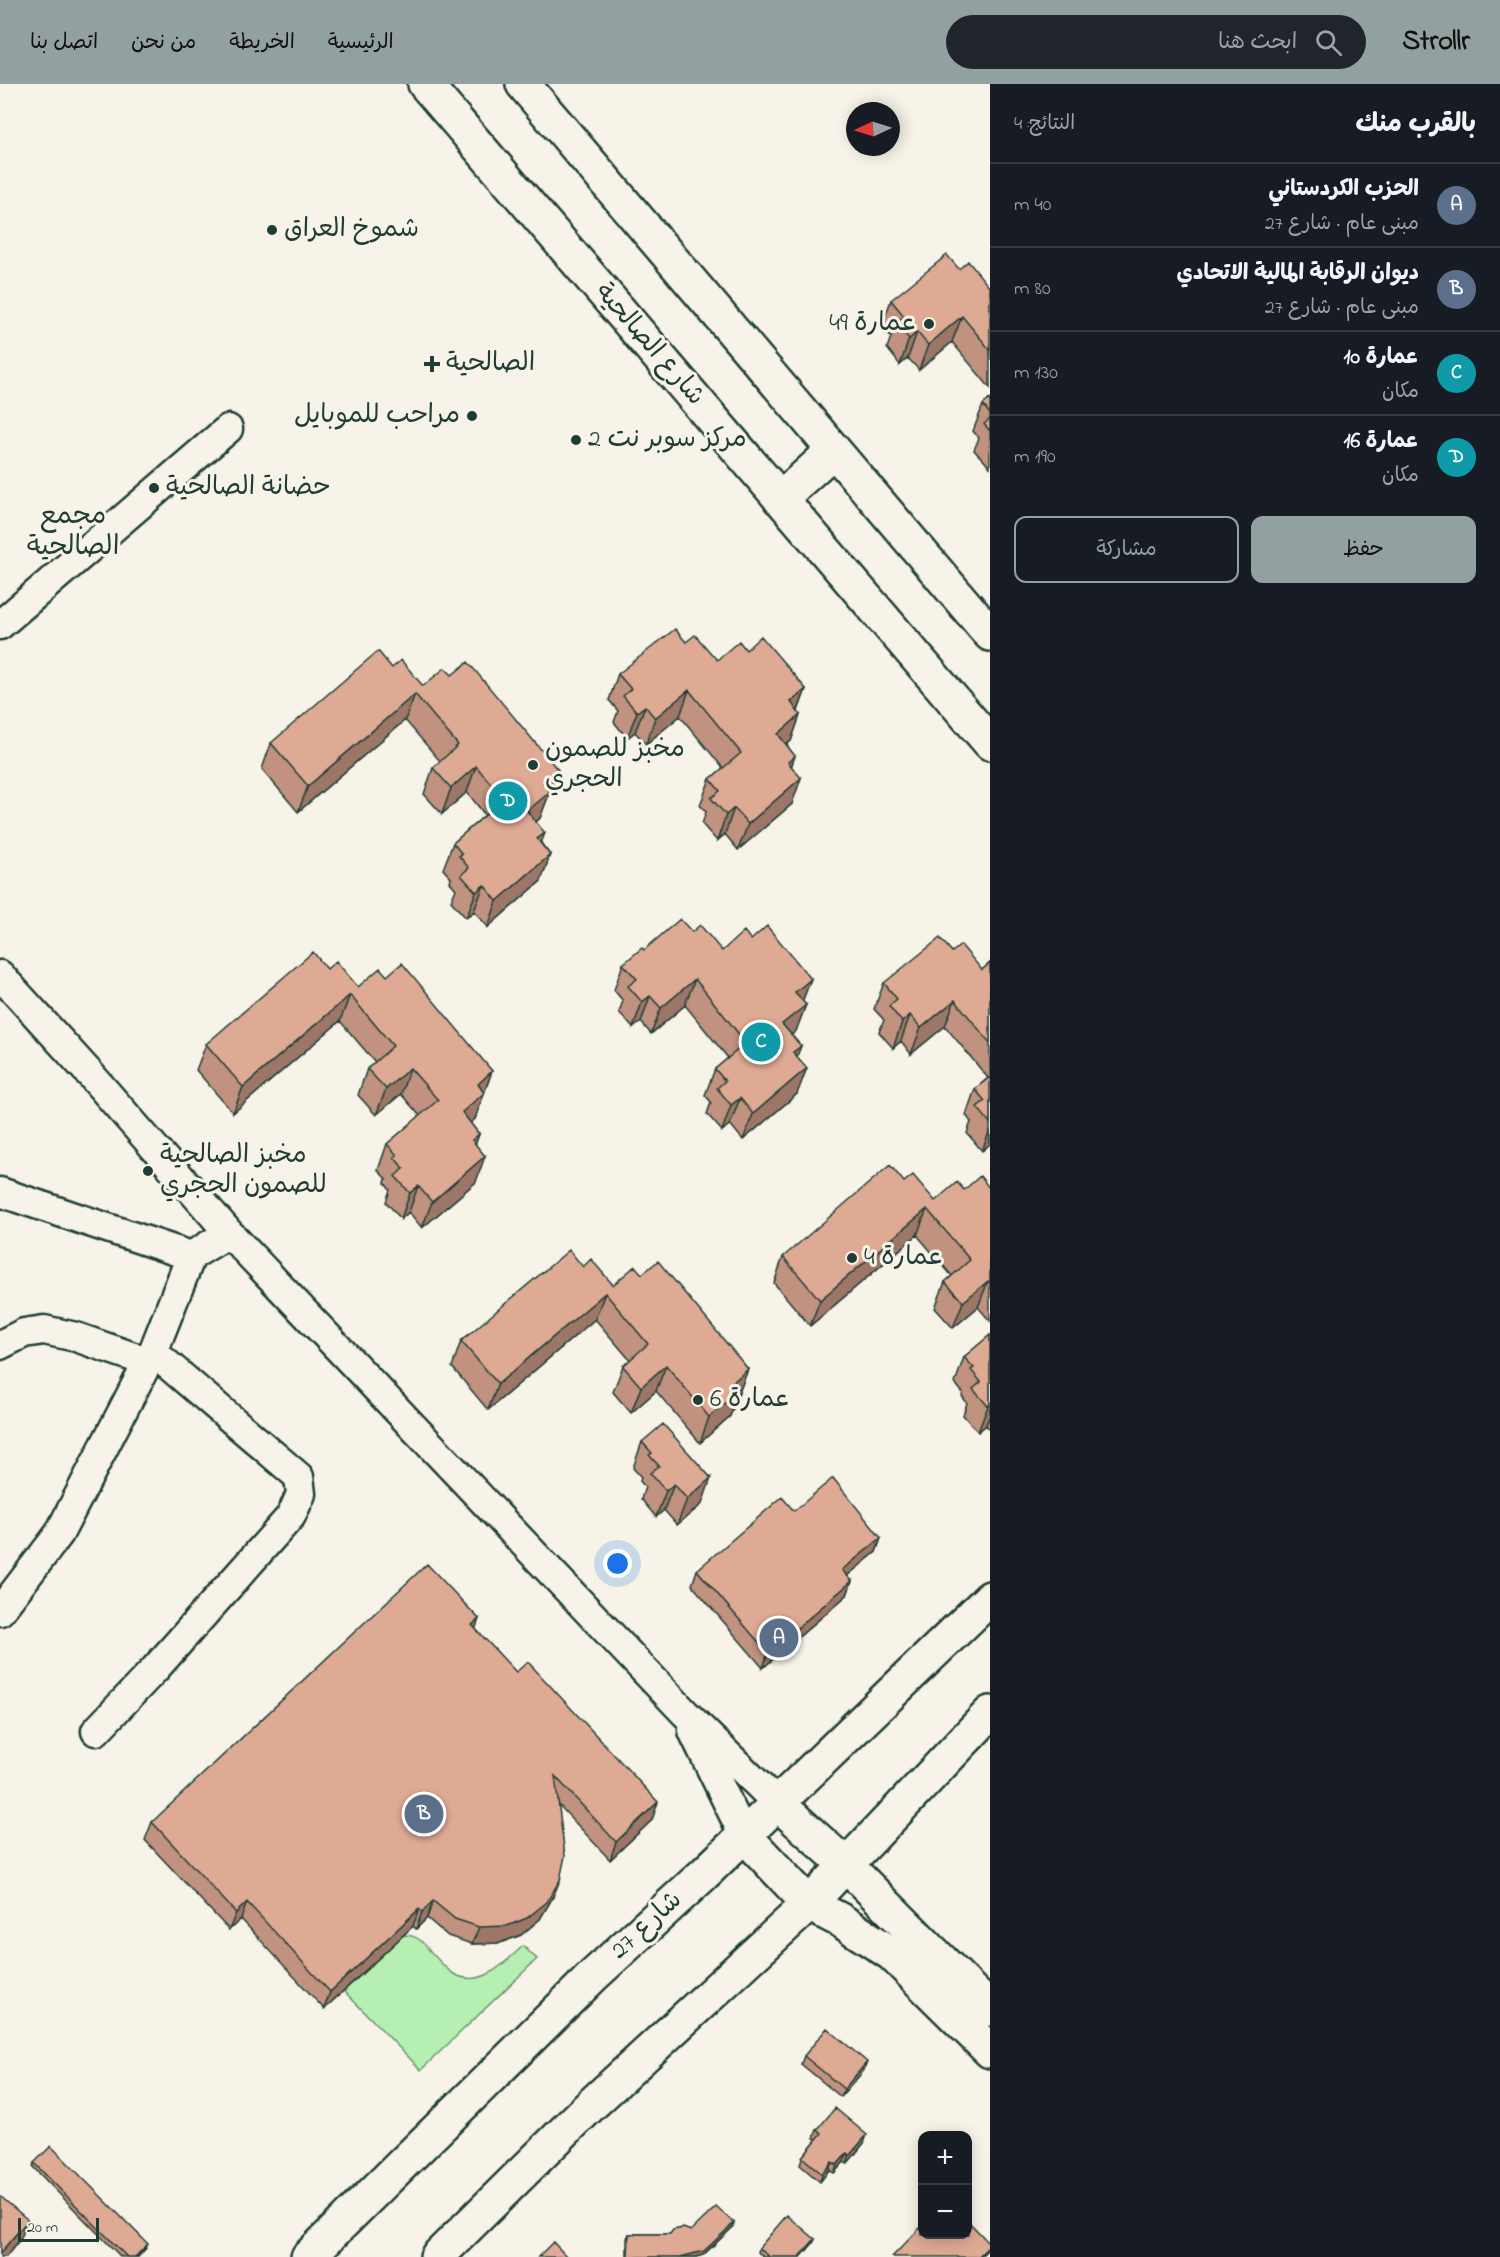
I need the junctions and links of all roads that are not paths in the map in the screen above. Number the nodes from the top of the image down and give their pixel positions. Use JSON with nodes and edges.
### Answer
{"nodes":[{"id":1,"x":424,"y":84,"type":"edge"},
{"id":2,"x":523,"y":84,"type":"edge"},
{"id":3,"x":228,"y":429,"type":"dead end"},
{"id":4,"x":833,"y":451,"type":"junction"},
{"id":5,"x":780,"y":499,"type":"junction"},
{"id":6,"x":0,"y":624,"type":"edge"},
{"id":7,"x":990,"y":634,"type":"edge"},
{"id":8,"x":990,"y":743,"type":"edge"},
{"id":9,"x":0,"y":975,"type":"edge"},
{"id":10,"x":0,"y":1192,"type":"edge"},
{"id":11,"x":229,"y":1233,"type":"junction"},
{"id":12,"x":191,"y":1256,"type":"junction"},
{"id":13,"x":0,"y":1345,"type":"edge"},
{"id":14,"x":150,"y":1357,"type":"junction"},
{"id":15,"x":990,"y":1598,"type":"edge"},
{"id":16,"x":0,"y":1611,"type":"edge"},
{"id":17,"x":685,"y":1713,"type":"junction"},
{"id":18,"x":990,"y":1713,"type":"edge"},
{"id":19,"x":96,"y":1731,"type":"dead end"},
{"id":20,"x":776,"y":1802,"type":"junction"},
{"id":21,"x":743,"y":1834,"type":"junction"},
{"id":22,"x":846,"y":1864,"type":"junction"},
{"id":23,"x":809,"y":1904,"type":"junction"},
{"id":24,"x":990,"y":2009,"type":"edge"},
{"id":25,"x":990,"y":2051,"type":"edge"},
{"id":26,"x":308,"y":2257,"type":"edge"},
{"id":27,"x":437,"y":2257,"type":"edge"}],
"edges":[{"from":1,"to":5,"type":"main road","name":"شارع الصالحية"},
{"from":2,"to":4,"type":"main road"},
{"from":3,"to":6,"type":"street"},
{"from":4,"to":5,"type":"main road"},
{"from":4,"to":7,"type":"main road"},
{"from":5,"to":8,"type":"main road","name":"شارع الصالحية"},
{"from":9,"to":11,"type":"street"},
{"from":10,"to":12,"type":"street"},
{"from":11,"to":12,"type":"street"},
{"from":11,"to":17,"type":"street"},
{"from":12,"to":14,"type":"street"},
{"from":13,"to":14,"type":"street"},
{"from":14,"to":16,"type":"street"},
{"from":14,"to":19,"type":"street"},
{"from":15,"to":20,"type":"main road","name":"شارع 27"},
{"from":17,"to":20,"type":"street"},
{"from":17,"to":21,"type":"street"},
{"from":18,"to":22,"type":"main road"},
{"from":20,"to":21,"type":"main road","name":"شارع 27"},
{"from":20,"to":22,"type":"main road"},
{"from":21,"to":23,"type":"main road"},
{"from":21,"to":26,"type":"main road","name":"شارع 27"},
{"from":22,"to":23,"type":"main road"},
{"from":22,"to":24,"type":"main road"},
{"from":23,"to":25,"type":"main road"},
{"from":23,"to":27,"type":"main road"}]}
